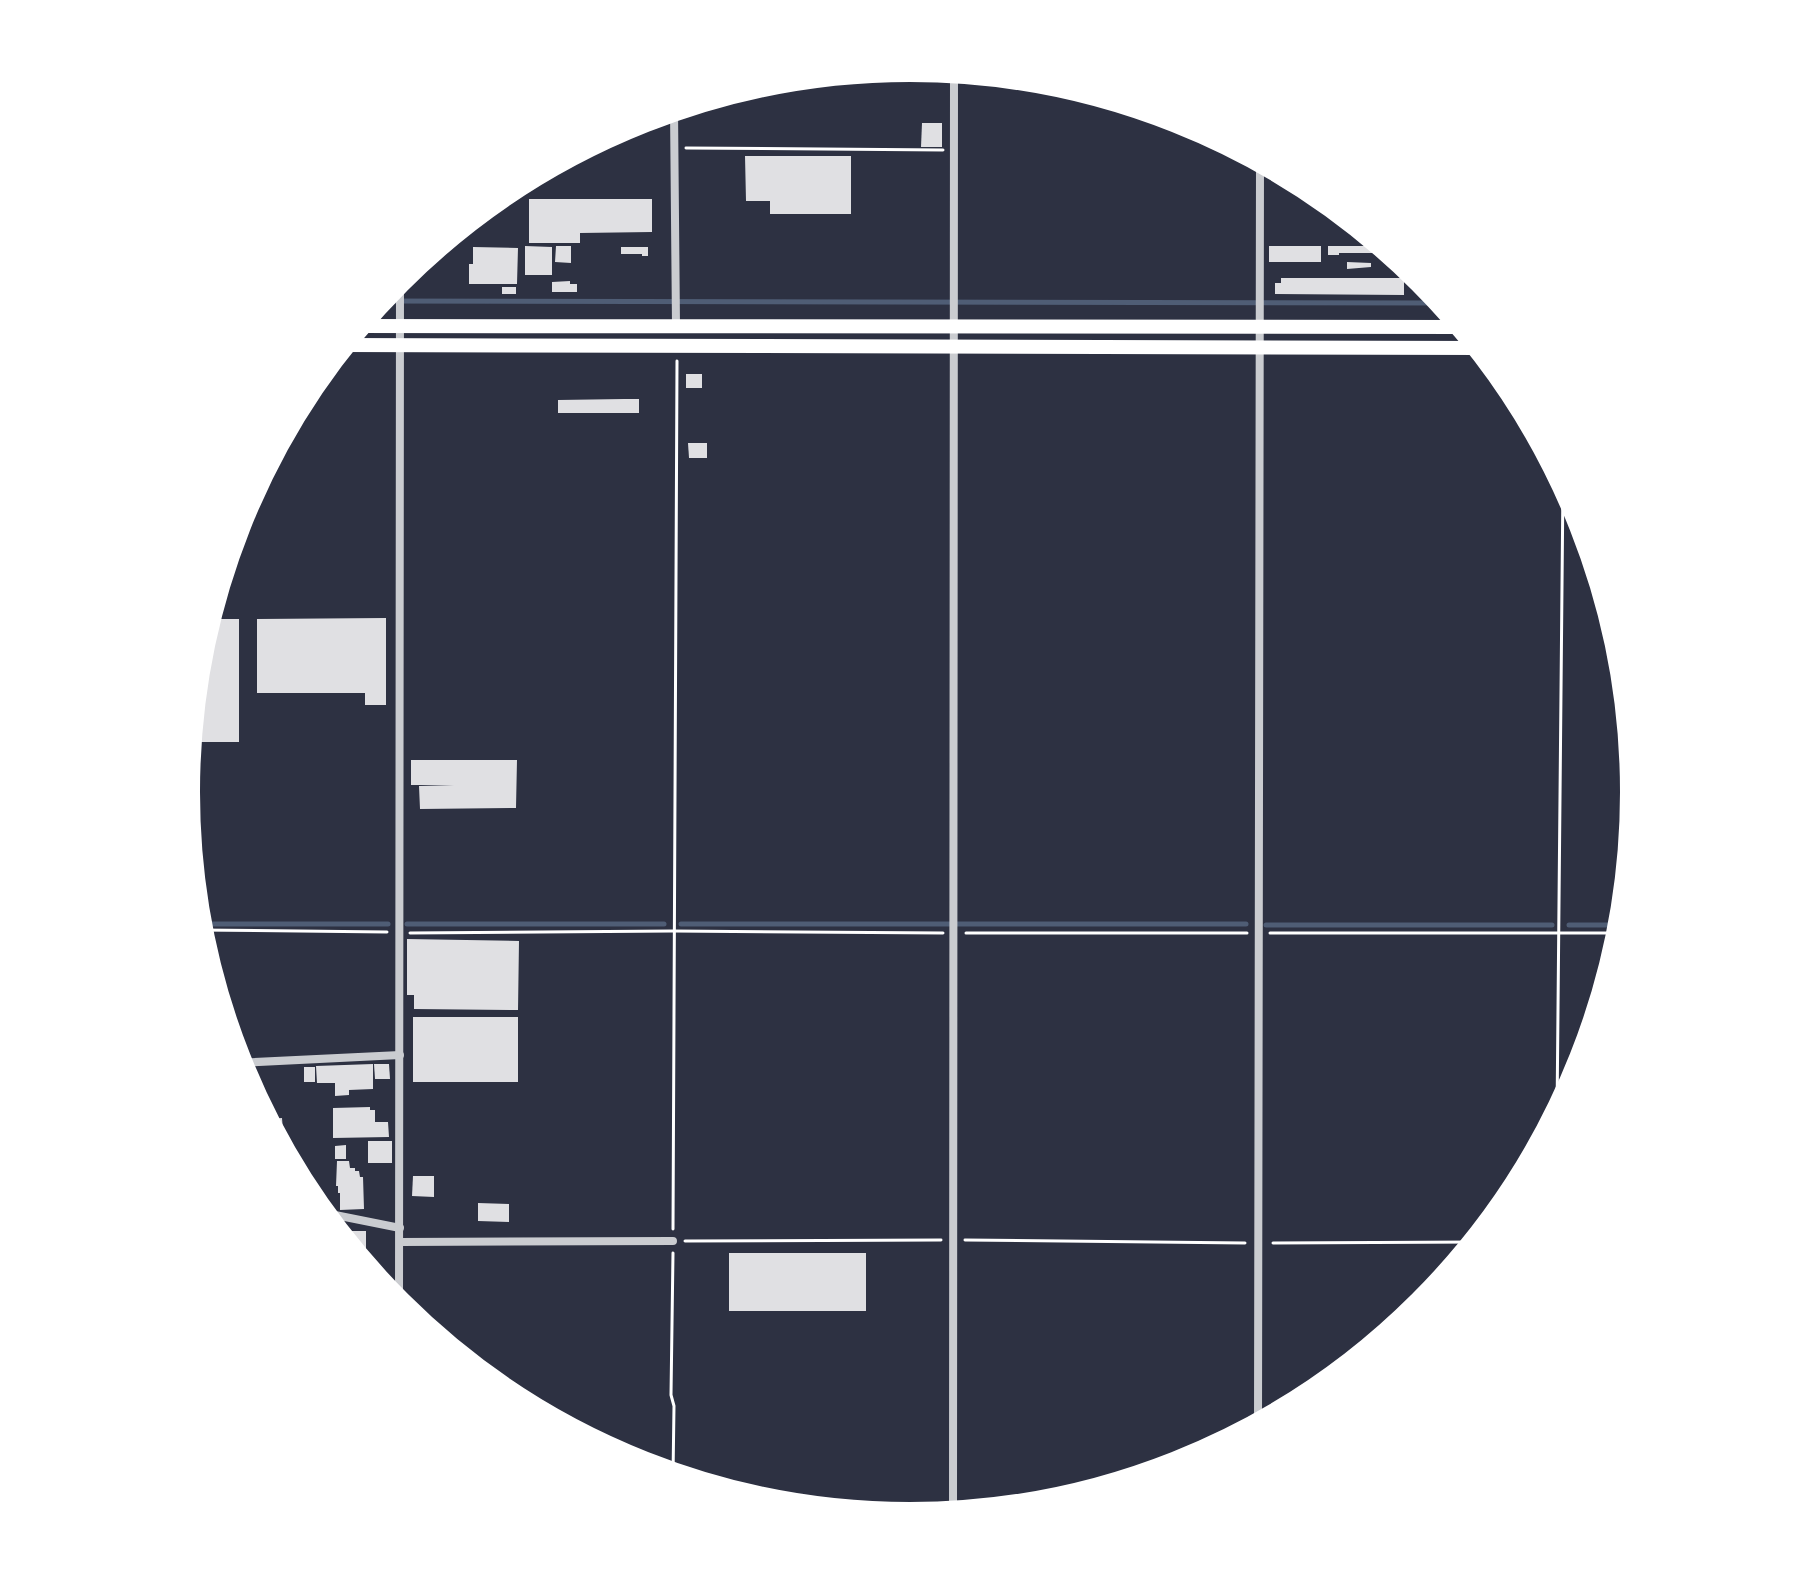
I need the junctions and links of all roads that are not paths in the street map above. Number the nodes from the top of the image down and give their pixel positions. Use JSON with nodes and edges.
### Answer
{"nodes":[{"id":1,"x":954,"y":82,"type":"edge"},
{"id":2,"x":674,"y":121,"type":"edge"},
{"id":3,"x":1260,"y":172,"type":"edge"},
{"id":4,"x":400,"y":295,"type":"edge"},
{"id":5,"x":372,"y":326,"type":"edge"},
{"id":6,"x":400,"y":326,"type":"junction"},
{"id":7,"x":676,"y":326,"type":"junction"},
{"id":8,"x":954,"y":326,"type":"junction"},
{"id":9,"x":1259,"y":326,"type":"junction"},
{"id":10,"x":1449,"y":327,"type":"edge"},
{"id":11,"x":400,"y":344,"type":"junction"},
{"id":12,"x":356,"y":345,"type":"edge"},
{"id":13,"x":954,"y":348,"type":"junction"},
{"id":14,"x":1259,"y":348,"type":"junction"},
{"id":15,"x":1466,"y":348,"type":"edge"},
{"id":16,"x":400,"y":1055,"type":"junction"},
{"id":17,"x":251,"y":1062,"type":"edge"},
{"id":18,"x":338,"y":1216,"type":"edge"},
{"id":19,"x":400,"y":1228,"type":"junction"},
{"id":20,"x":673,"y":1241,"type":"road end"},
{"id":21,"x":400,"y":1242,"type":"junction"},
{"id":22,"x":399,"y":1289,"type":"edge"},
{"id":23,"x":1258,"y":1414,"type":"edge"},
{"id":24,"x":953,"y":1503,"type":"edge"}],
"edges":[{"from":1,"to":8,"type":"street"},
{"from":2,"to":7,"type":"street"},
{"from":3,"to":9,"type":"street"},
{"from":4,"to":6,"type":"street"},
{"from":5,"to":6,"type":"highway"},
{"from":6,"to":7,"type":"highway"},
{"from":6,"to":11,"type":"street"},
{"from":7,"to":8,"type":"highway"},
{"from":8,"to":9,"type":"highway"},
{"from":8,"to":13,"type":"street"},
{"from":9,"to":10,"type":"highway"},
{"from":9,"to":14,"type":"street"},
{"from":11,"to":12,"type":"highway"},
{"from":11,"to":13,"type":"highway"},
{"from":11,"to":16,"type":"street"},
{"from":13,"to":14,"type":"highway"},
{"from":13,"to":24,"type":"street"},
{"from":14,"to":15,"type":"highway"},
{"from":14,"to":23,"type":"street"},
{"from":16,"to":17,"type":"street"},
{"from":16,"to":19,"type":"street"},
{"from":18,"to":19,"type":"street"},
{"from":19,"to":21,"type":"street"},
{"from":20,"to":21,"type":"street"},
{"from":21,"to":22,"type":"street"}]}
